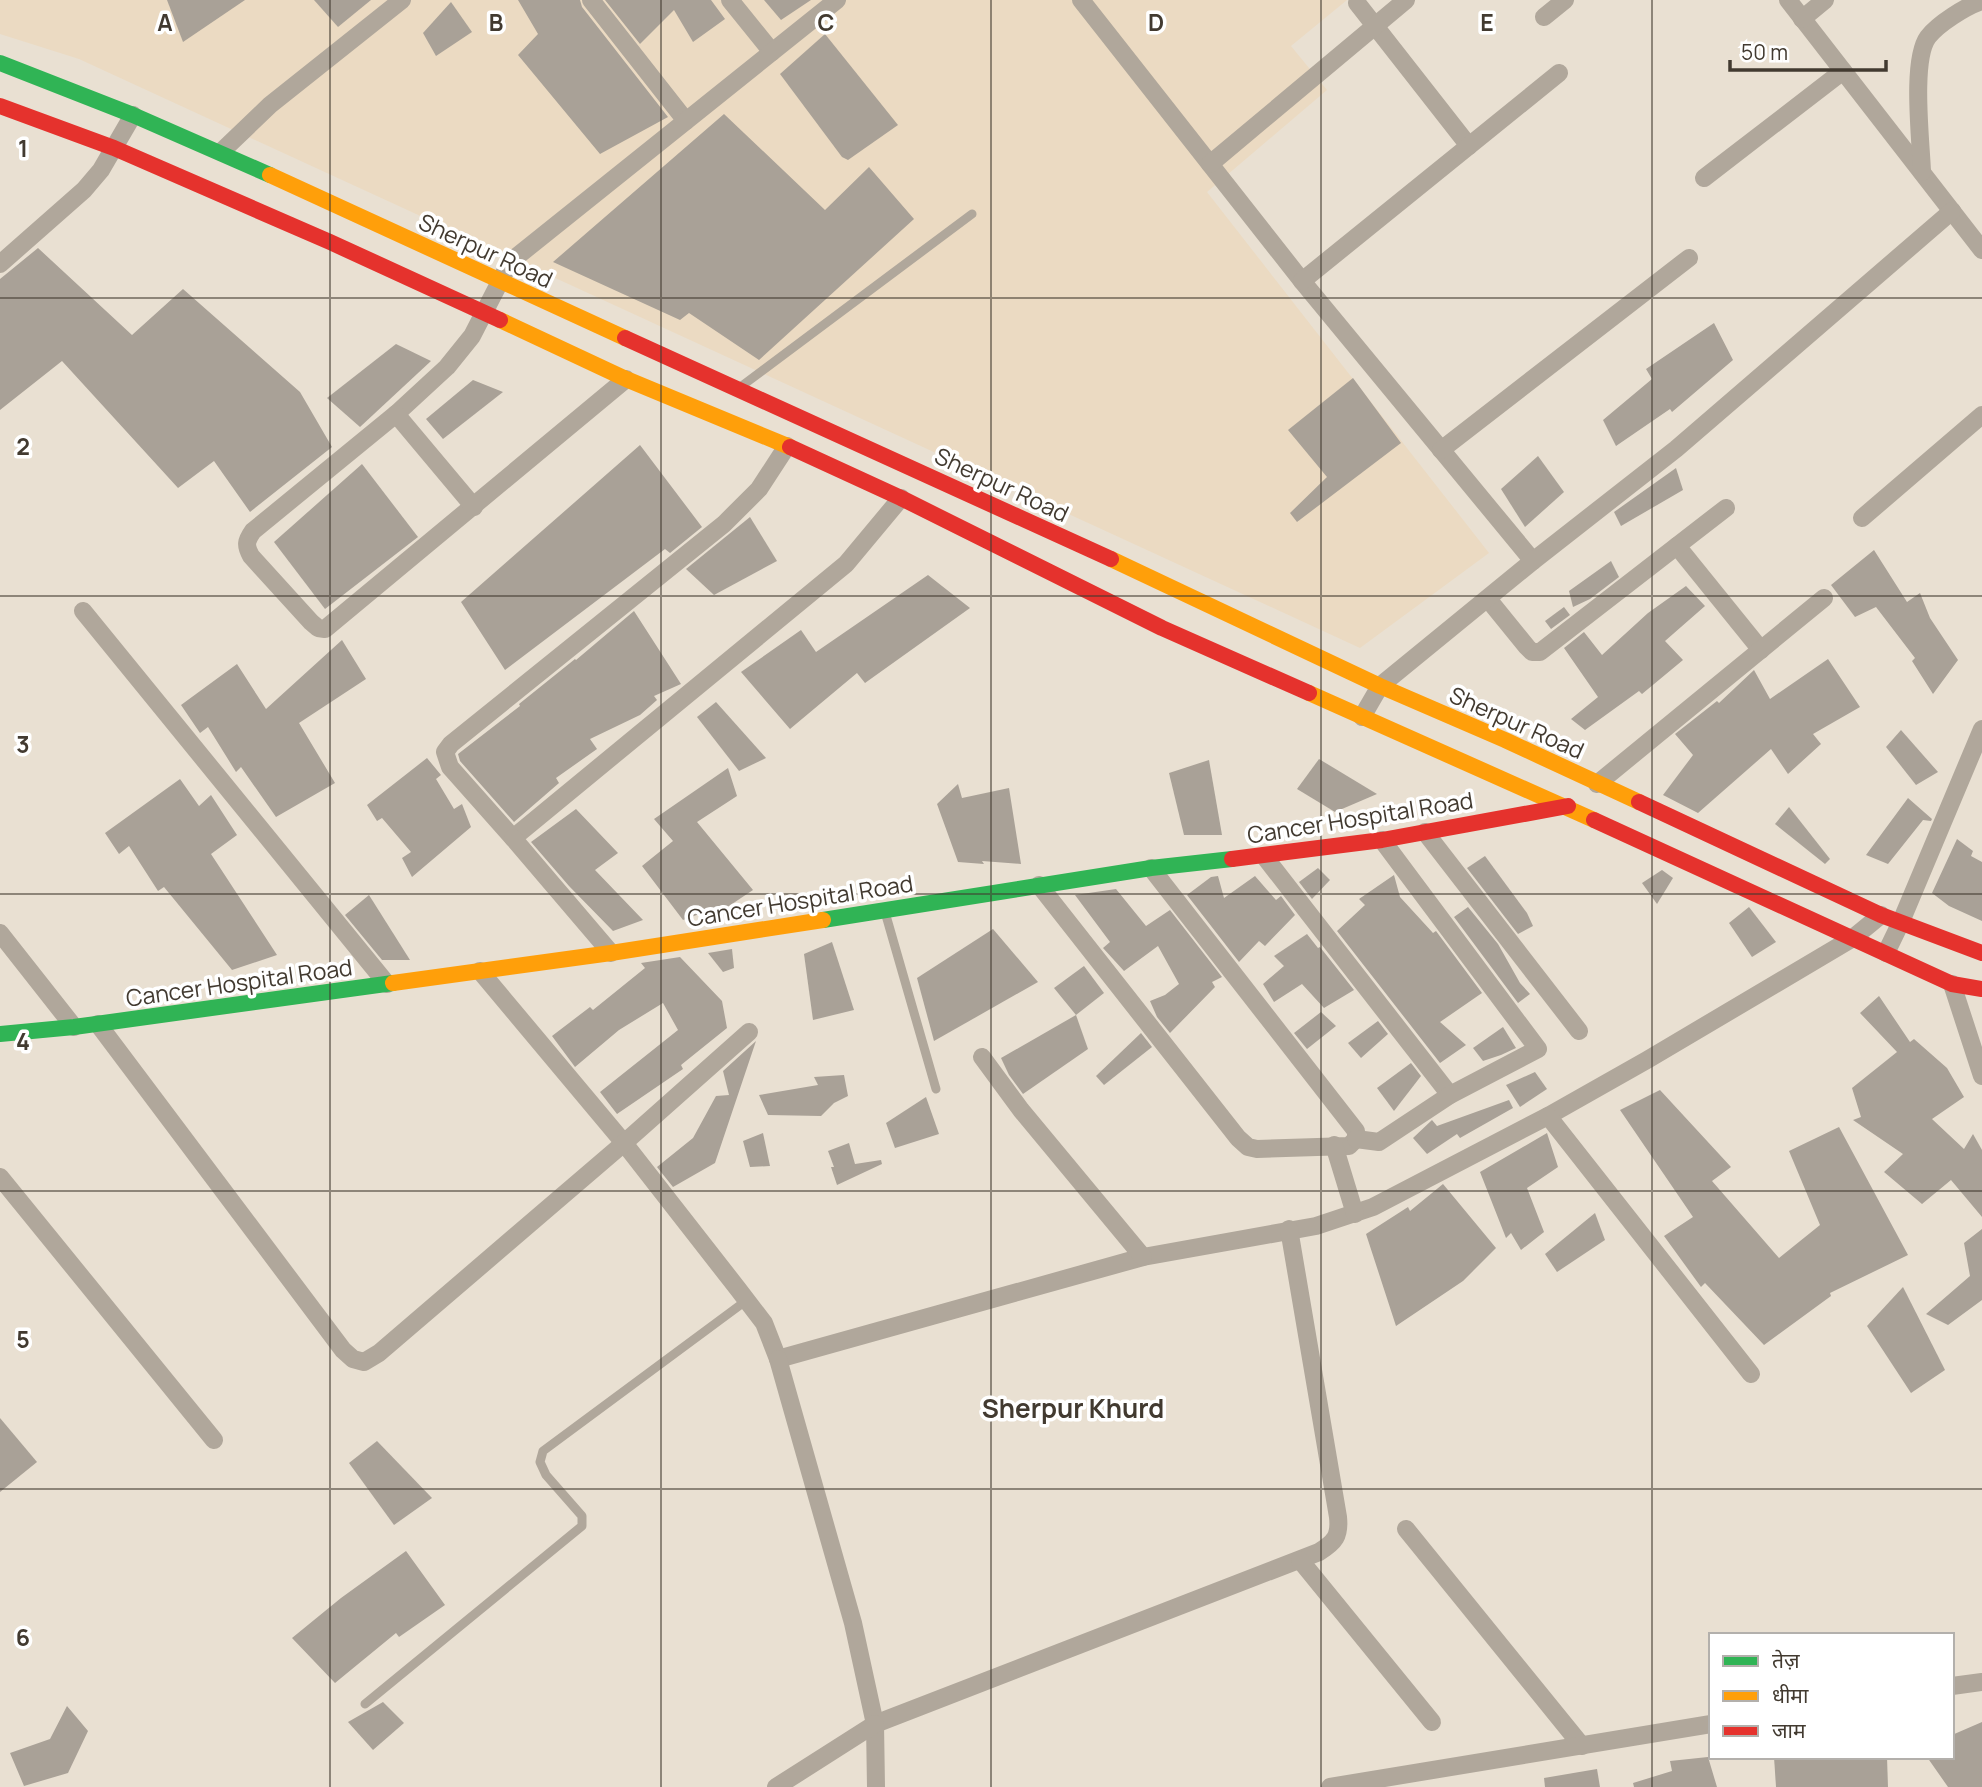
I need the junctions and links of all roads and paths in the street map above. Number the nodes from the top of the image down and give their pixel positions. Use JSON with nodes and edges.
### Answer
{"nodes":[{"id":1,"x":402,"y":0,"type":"edge"},
{"id":2,"x":591,"y":0,"type":"edge"},
{"id":3,"x":730,"y":0,"type":"edge"},
{"id":4,"x":837,"y":0,"type":"edge"},
{"id":5,"x":1081,"y":0,"type":"edge"},
{"id":6,"x":1406,"y":0,"type":"edge"},
{"id":7,"x":1565,"y":0,"type":"edge"},
{"id":8,"x":1788,"y":0,"type":"edge"},
{"id":9,"x":1825,"y":0,"type":"edge"},
{"id":10,"x":1982,"y":1,"type":"edge"},
{"id":11,"x":1357,"y":3,"type":"dead end"},
{"id":12,"x":1544,"y":17,"type":"dead end"},
{"id":13,"x":1802,"y":19,"type":"junction"},
{"id":14,"x":1375,"y":26,"type":"junction"},
{"id":15,"x":772,"y":52,"type":"junction"},
{"id":16,"x":0,"y":63,"type":"edge"},
{"id":17,"x":1843,"y":71,"type":"junction"},
{"id":18,"x":1559,"y":74,"type":"dead end"},
{"id":19,"x":0,"y":106,"type":"edge"},
{"id":20,"x":133,"y":115,"type":"junction"},
{"id":21,"x":686,"y":121,"type":"junction"},
{"id":22,"x":1469,"y":146,"type":"junction"},
{"id":23,"x":114,"y":148,"type":"junction"},
{"id":24,"x":221,"y":152,"type":"junction"},
{"id":25,"x":1210,"y":164,"type":"junction"},
{"id":26,"x":1922,"y":172,"type":"junction"},
{"id":27,"x":1704,"y":178,"type":"dead end"},
{"id":28,"x":242,"y":184,"type":"junction"},
{"id":29,"x":1952,"y":211,"type":"junction"},
{"id":30,"x":972,"y":214,"type":"dead end"},
{"id":31,"x":1982,"y":250,"type":"edge"},
{"id":32,"x":1689,"y":258,"type":"dead end"},
{"id":33,"x":0,"y":264,"type":"edge"},
{"id":34,"x":1302,"y":281,"type":"junction"},
{"id":35,"x":500,"y":282,"type":"junction"},
{"id":36,"x":485,"y":312,"type":"junction"},
{"id":37,"x":626,"y":379,"type":"junction"},
{"id":38,"x":738,"y":389,"type":"junction"},
{"id":39,"x":396,"y":414,"type":"junction"},
{"id":40,"x":1982,"y":415,"type":"edge"},
{"id":41,"x":787,"y":446,"type":"junction"},
{"id":42,"x":1441,"y":450,"type":"junction"},
{"id":43,"x":901,"y":498,"type":"junction"},
{"id":44,"x":474,"y":507,"type":"junction"},
{"id":45,"x":1726,"y":508,"type":"dead end"},
{"id":46,"x":1862,"y":518,"type":"dead end"},
{"id":47,"x":1677,"y":547,"type":"junction"},
{"id":48,"x":1533,"y":561,"type":"junction"},
{"id":49,"x":1824,"y":598,"type":"dead end"},
{"id":50,"x":1488,"y":599,"type":"junction"},
{"id":51,"x":83,"y":611,"type":"dead end"},
{"id":52,"x":1761,"y":650,"type":"junction"},
{"id":53,"x":1380,"y":686,"type":"junction"},
{"id":54,"x":1362,"y":717,"type":"junction"},
{"id":55,"x":1982,"y":729,"type":"edge"},
{"id":56,"x":1582,"y":795,"type":"junction"},
{"id":57,"x":1425,"y":832,"type":"junction"},
{"id":58,"x":513,"y":838,"type":"junction"},
{"id":59,"x":1382,"y":840,"type":"junction"},
{"id":60,"x":1264,"y":856,"type":"junction"},
{"id":61,"x":1151,"y":868,"type":"junction"},
{"id":62,"x":1039,"y":886,"type":"junction"},
{"id":63,"x":884,"y":910,"type":"junction"},
{"id":64,"x":1881,"y":915,"type":"junction"},
{"id":65,"x":1900,"y":924,"type":"junction"},
{"id":66,"x":0,"y":933,"type":"edge"},
{"id":67,"x":1853,"y":938,"type":"junction"},
{"id":68,"x":611,"y":953,"type":"junction"},
{"id":69,"x":1886,"y":953,"type":"junction"},
{"id":70,"x":1982,"y":953,"type":"edge"},
{"id":71,"x":480,"y":971,"type":"junction"},
{"id":72,"x":387,"y":984,"type":"junction"},
{"id":73,"x":1952,"y":984,"type":"junction"},
{"id":74,"x":1982,"y":989,"type":"edge"},
{"id":75,"x":98,"y":1024,"type":"junction"},
{"id":76,"x":74,"y":1027,"type":"junction"},
{"id":77,"x":1579,"y":1031,"type":"dead end"},
{"id":78,"x":749,"y":1032,"type":"dead end"},
{"id":79,"x":0,"y":1034,"type":"edge"},
{"id":80,"x":982,"y":1057,"type":"dead end"},
{"id":81,"x":1982,"y":1076,"type":"edge"},
{"id":82,"x":936,"y":1089,"type":"dead end"},
{"id":83,"x":1450,"y":1095,"type":"junction"},
{"id":84,"x":1548,"y":1116,"type":"junction"},
{"id":85,"x":1356,"y":1139,"type":"junction"},
{"id":86,"x":624,"y":1143,"type":"junction"},
{"id":87,"x":1334,"y":1145,"type":"junction"},
{"id":88,"x":0,"y":1177,"type":"edge"},
{"id":89,"x":1355,"y":1214,"type":"junction"},
{"id":90,"x":1289,"y":1229,"type":"junction"},
{"id":91,"x":1143,"y":1257,"type":"junction"},
{"id":92,"x":747,"y":1300,"type":"junction"},
{"id":93,"x":778,"y":1359,"type":"junction"},
{"id":94,"x":1751,"y":1374,"type":"dead end"},
{"id":95,"x":214,"y":1440,"type":"dead end"},
{"id":96,"x":1406,"y":1529,"type":"dead end"},
{"id":97,"x":1300,"y":1560,"type":"junction"},
{"id":98,"x":1982,"y":1682,"type":"edge"},
{"id":99,"x":1954,"y":1686,"type":"edge"},
{"id":100,"x":365,"y":1704,"type":"dead end"},
{"id":101,"x":1432,"y":1721,"type":"dead end"},
{"id":102,"x":875,"y":1724,"type":"junction"},
{"id":103,"x":1709,"y":1724,"type":"edge"},
{"id":104,"x":1582,"y":1746,"type":"junction"},
{"id":105,"x":776,"y":1787,"type":"edge"},
{"id":106,"x":876,"y":1787,"type":"edge"},
{"id":107,"x":1330,"y":1787,"type":"edge"}],
"edges":[{"from":1,"to":24,"type":"street"},
{"from":2,"to":21,"type":"street"},
{"from":3,"to":15,"type":"street"},
{"from":4,"to":15,"type":"street"},
{"from":5,"to":25,"type":"street"},
{"from":6,"to":14,"type":"street"},
{"from":7,"to":12,"type":"street"},
{"from":8,"to":13,"type":"street"},
{"from":9,"to":13,"type":"street"},
{"from":10,"to":26,"type":"street"},
{"from":11,"to":14,"type":"street"},
{"from":13,"to":17,"type":"street"},
{"from":14,"to":22,"type":"street"},
{"from":14,"to":25,"type":"street"},
{"from":15,"to":21,"type":"street"},
{"from":16,"to":20,"type":"street","name":"Sherpur Road"},
{"from":17,"to":26,"type":"street"},
{"from":17,"to":27,"type":"street"},
{"from":18,"to":22,"type":"street"},
{"from":19,"to":23,"type":"street","name":"Sherpur Road"},
{"from":20,"to":23,"type":"street"},
{"from":20,"to":24,"type":"street","name":"Sherpur Road"},
{"from":21,"to":35,"type":"street"},
{"from":22,"to":34,"type":"street"},
{"from":23,"to":28,"type":"street","name":"Sherpur Road"},
{"from":23,"to":33,"type":"street"},
{"from":24,"to":28,"type":"street","name":"Sherpur Road"},
{"from":25,"to":34,"type":"street"},
{"from":26,"to":29,"type":"street"},
{"from":28,"to":35,"type":"street","name":"Sherpur Road"},
{"from":28,"to":36,"type":"street","name":"Sherpur Road"},
{"from":29,"to":31,"type":"street"},
{"from":29,"to":48,"type":"street"},
{"from":30,"to":38,"type":"lane"},
{"from":32,"to":42,"type":"street"},
{"from":34,"to":42,"type":"street"},
{"from":35,"to":36,"type":"street"},
{"from":35,"to":38,"type":"street","name":"Sherpur Road"},
{"from":36,"to":37,"type":"street","name":"Sherpur Road"},
{"from":36,"to":39,"type":"street"},
{"from":37,"to":41,"type":"street","name":"Sherpur Road"},
{"from":37,"to":44,"type":"street"},
{"from":38,"to":53,"type":"street","name":"Sherpur Road"},
{"from":39,"to":44,"type":"street"},
{"from":39,"to":44,"type":"street"},
{"from":40,"to":46,"type":"street"},
{"from":41,"to":43,"type":"street","name":"Sherpur Road"},
{"from":41,"to":58,"type":"street"},
{"from":42,"to":48,"type":"street"},
{"from":43,"to":54,"type":"street","name":"Sherpur Road"},
{"from":43,"to":58,"type":"street"},
{"from":45,"to":47,"type":"street"},
{"from":47,"to":50,"type":"street"},
{"from":47,"to":52,"type":"street"},
{"from":48,"to":50,"type":"street"},
{"from":49,"to":52,"type":"street"},
{"from":50,"to":53,"type":"street"},
{"from":51,"to":72,"type":"street"},
{"from":52,"to":56,"type":"street"},
{"from":53,"to":54,"type":"street"},
{"from":53,"to":56,"type":"street","name":"Sherpur Road"},
{"from":54,"to":56,"type":"street","name":"Sherpur Road"},
{"from":55,"to":65,"type":"street"},
{"from":56,"to":57,"type":"street","name":"Cancer Hospital Road"},
{"from":56,"to":64,"type":"street","name":"Sherpur Road"},
{"from":56,"to":67,"type":"street","name":"Sherpur Road"},
{"from":57,"to":59,"type":"street","name":"Cancer Hospital Road"},
{"from":57,"to":77,"type":"street"},
{"from":58,"to":68,"type":"street"},
{"from":59,"to":60,"type":"street","name":"Cancer Hospital Road"},
{"from":59,"to":83,"type":"street"},
{"from":60,"to":61,"type":"street","name":"Cancer Hospital Road"},
{"from":60,"to":83,"type":"street"},
{"from":61,"to":62,"type":"street","name":"Cancer Hospital Road"},
{"from":61,"to":85,"type":"street"},
{"from":62,"to":63,"type":"street","name":"Cancer Hospital Road"},
{"from":62,"to":87,"type":"street"},
{"from":63,"to":68,"type":"street","name":"Cancer Hospital Road"},
{"from":63,"to":82,"type":"lane"},
{"from":64,"to":65,"type":"street","name":"Sherpur Road"},
{"from":64,"to":67,"type":"street"},
{"from":65,"to":69,"type":"street"},
{"from":65,"to":70,"type":"street","name":"Sherpur Road"},
{"from":66,"to":76,"type":"street"},
{"from":67,"to":69,"type":"street","name":"Sherpur Road"},
{"from":67,"to":84,"type":"street"},
{"from":68,"to":71,"type":"street","name":"Cancer Hospital Road"},
{"from":69,"to":73,"type":"street","name":"Sherpur Road"},
{"from":71,"to":72,"type":"street","name":"Cancer Hospital Road"},
{"from":71,"to":86,"type":"street"},
{"from":72,"to":75,"type":"street","name":"Cancer Hospital Road"},
{"from":73,"to":74,"type":"street","name":"Sherpur Road"},
{"from":73,"to":81,"type":"street"},
{"from":75,"to":76,"type":"street","name":"Cancer Hospital Road"},
{"from":75,"to":86,"type":"street"},
{"from":76,"to":79,"type":"street","name":"Cancer Hospital Road"},
{"from":78,"to":86,"type":"street"},
{"from":80,"to":91,"type":"street"},
{"from":83,"to":85,"type":"street"},
{"from":84,"to":89,"type":"street"},
{"from":84,"to":94,"type":"street"},
{"from":85,"to":87,"type":"street"},
{"from":86,"to":92,"type":"street"},
{"from":87,"to":89,"type":"street"},
{"from":88,"to":95,"type":"street"},
{"from":89,"to":90,"type":"street"},
{"from":90,"to":91,"type":"street"},
{"from":90,"to":97,"type":"street"},
{"from":91,"to":93,"type":"street"},
{"from":92,"to":93,"type":"street"},
{"from":92,"to":100,"type":"lane"},
{"from":93,"to":102,"type":"street"},
{"from":96,"to":104,"type":"street"},
{"from":97,"to":101,"type":"street"},
{"from":97,"to":102,"type":"street"},
{"from":98,"to":99,"type":"street"},
{"from":102,"to":105,"type":"street"},
{"from":102,"to":106,"type":"street"},
{"from":103,"to":104,"type":"street"},
{"from":104,"to":107,"type":"street"}]}
